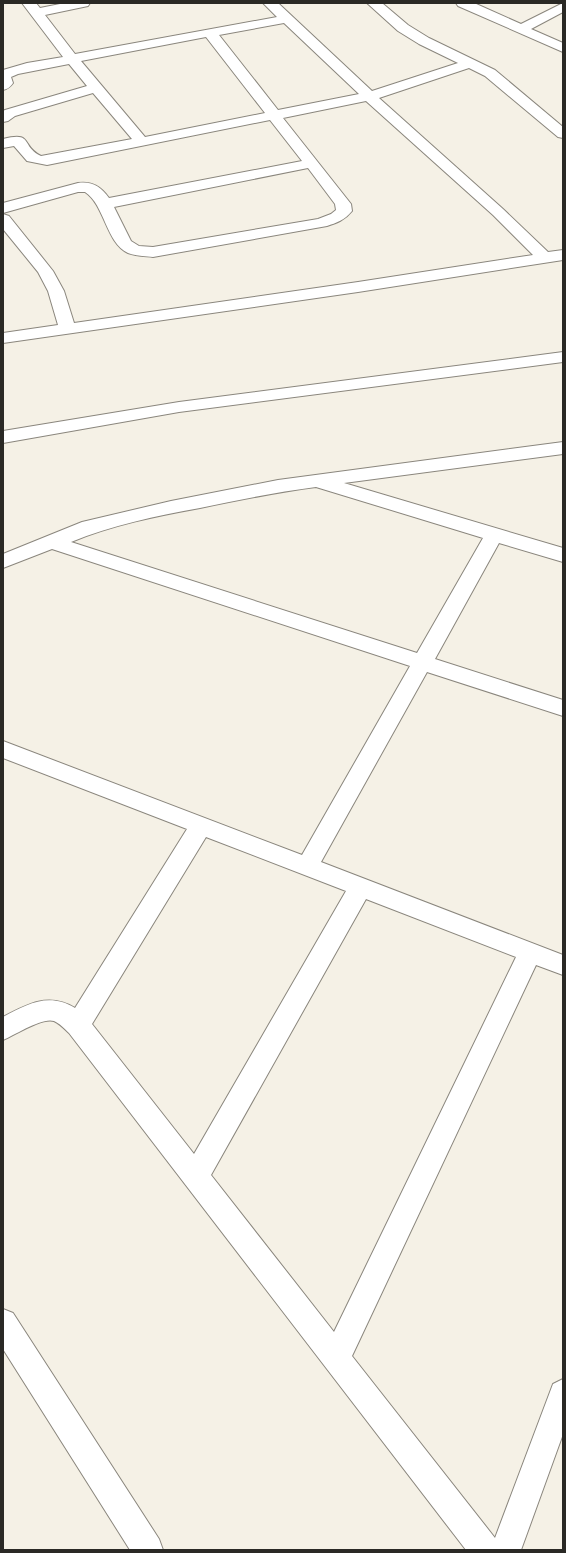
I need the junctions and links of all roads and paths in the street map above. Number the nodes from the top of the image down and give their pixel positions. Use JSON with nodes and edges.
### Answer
{"nodes":[{"id":1,"x":83,"y":3,"type":"edge"},
{"id":2,"x":270,"y":3,"type":"edge"},
{"id":3,"x":374,"y":3,"type":"edge"},
{"id":4,"x":463,"y":3,"type":"edge"},
{"id":5,"x":563,"y":7,"type":"edge"},
{"id":6,"x":33,"y":8,"type":"edge"},
{"id":7,"x":287,"y":19,"type":"junction"},
{"id":8,"x":521,"y":29,"type":"junction"},
{"id":9,"x":210,"y":33,"type":"junction"},
{"id":10,"x":563,"y":48,"type":"edge"},
{"id":11,"x":72,"y":59,"type":"junction"},
{"id":12,"x":471,"y":63,"type":"junction"},
{"id":13,"x":3,"y":86,"type":"edge"},
{"id":14,"x":96,"y":88,"type":"junction"},
{"id":15,"x":370,"y":96,"type":"junction"},
{"id":16,"x":276,"y":116,"type":"junction"},
{"id":17,"x":3,"y":118,"type":"edge"},
{"id":18,"x":3,"y":122,"type":"edge"},
{"id":19,"x":563,"y":134,"type":"edge"},
{"id":20,"x":17,"y":140,"type":"junction"},
{"id":21,"x":142,"y":142,"type":"junction"},
{"id":22,"x":3,"y":144,"type":"edge"},
{"id":23,"x":312,"y":163,"type":"junction"},
{"id":24,"x":104,"y":204,"type":"junction"},
{"id":25,"x":3,"y":208,"type":"edge"},
{"id":26,"x":3,"y":219,"type":"edge"},
{"id":27,"x":563,"y":255,"type":"edge"},
{"id":28,"x":545,"y":258,"type":"junction"},
{"id":29,"x":68,"y":329,"type":"junction"},
{"id":30,"x":3,"y":338,"type":"edge"},
{"id":31,"x":563,"y":357,"type":"edge"},
{"id":32,"x":3,"y":437,"type":"edge"},
{"id":33,"x":563,"y":448,"type":"edge"},
{"id":34,"x":316,"y":481,"type":"junction"},
{"id":35,"x":494,"y":534,"type":"junction"},
{"id":36,"x":51,"y":542,"type":"junction"},
{"id":37,"x":563,"y":555,"type":"edge"},
{"id":38,"x":3,"y":560,"type":"edge"},
{"id":39,"x":422,"y":662,"type":"junction"},
{"id":40,"x":563,"y":708,"type":"edge"},
{"id":41,"x":3,"y":749,"type":"edge"},
{"id":42,"x":201,"y":825,"type":"junction"},
{"id":43,"x":308,"y":866,"type":"junction"},
{"id":44,"x":361,"y":887,"type":"junction"},
{"id":45,"x":530,"y":952,"type":"junction"},
{"id":46,"x":563,"y":965,"type":"edge"},
{"id":47,"x":78,"y":1025,"type":"junction"},
{"id":48,"x":3,"y":1029,"type":"edge"},
{"id":49,"x":196,"y":1176,"type":"junction"},
{"id":50,"x":3,"y":1323,"type":"edge"},
{"id":51,"x":336,"y":1358,"type":"junction"},
{"id":52,"x":563,"y":1394,"type":"edge"},
{"id":53,"x":148,"y":1550,"type":"edge"},
{"id":54,"x":485,"y":1550,"type":"edge"},
{"id":55,"x":506,"y":1550,"type":"edge"}],
"edges":[{"from":1,"to":6,"type":"street"},
{"from":2,"to":7,"type":"street"},
{"from":3,"to":12,"type":"street"},
{"from":4,"to":8,"type":"street"},
{"from":5,"to":8,"type":"street"},
{"from":6,"to":11,"type":"street"},
{"from":7,"to":9,"type":"street"},
{"from":7,"to":15,"type":"street"},
{"from":8,"to":10,"type":"street"},
{"from":9,"to":11,"type":"street"},
{"from":9,"to":16,"type":"street"},
{"from":11,"to":13,"type":"street"},
{"from":11,"to":14,"type":"street"},
{"from":12,"to":15,"type":"street"},
{"from":12,"to":19,"type":"street"},
{"from":14,"to":17,"type":"street"},
{"from":14,"to":21,"type":"street"},
{"from":15,"to":16,"type":"street"},
{"from":15,"to":28,"type":"street"},
{"from":16,"to":21,"type":"street"},
{"from":16,"to":23,"type":"street"},
{"from":18,"to":20,"type":"street"},
{"from":20,"to":21,"type":"street"},
{"from":20,"to":22,"type":"street"},
{"from":23,"to":24,"type":"street"},
{"from":23,"to":24,"type":"street"},
{"from":24,"to":25,"type":"street"},
{"from":26,"to":29,"type":"street"},
{"from":27,"to":28,"type":"street"},
{"from":28,"to":29,"type":"street"},
{"from":29,"to":30,"type":"street"},
{"from":31,"to":32,"type":"street"},
{"from":33,"to":34,"type":"street"},
{"from":34,"to":35,"type":"street"},
{"from":34,"to":36,"type":"street"},
{"from":35,"to":37,"type":"street"},
{"from":35,"to":39,"type":"street"},
{"from":36,"to":38,"type":"street"},
{"from":36,"to":39,"type":"street"},
{"from":39,"to":40,"type":"street"},
{"from":39,"to":43,"type":"street"},
{"from":41,"to":42,"type":"street"},
{"from":42,"to":43,"type":"street"},
{"from":42,"to":47,"type":"street"},
{"from":43,"to":44,"type":"street"},
{"from":44,"to":45,"type":"street"},
{"from":44,"to":49,"type":"street"},
{"from":45,"to":46,"type":"street"},
{"from":45,"to":51,"type":"street"},
{"from":47,"to":48,"type":"street"},
{"from":47,"to":49,"type":"street"},
{"from":49,"to":51,"type":"street"},
{"from":50,"to":53,"type":"street"},
{"from":51,"to":54,"type":"street"},
{"from":52,"to":55,"type":"street"}]}
